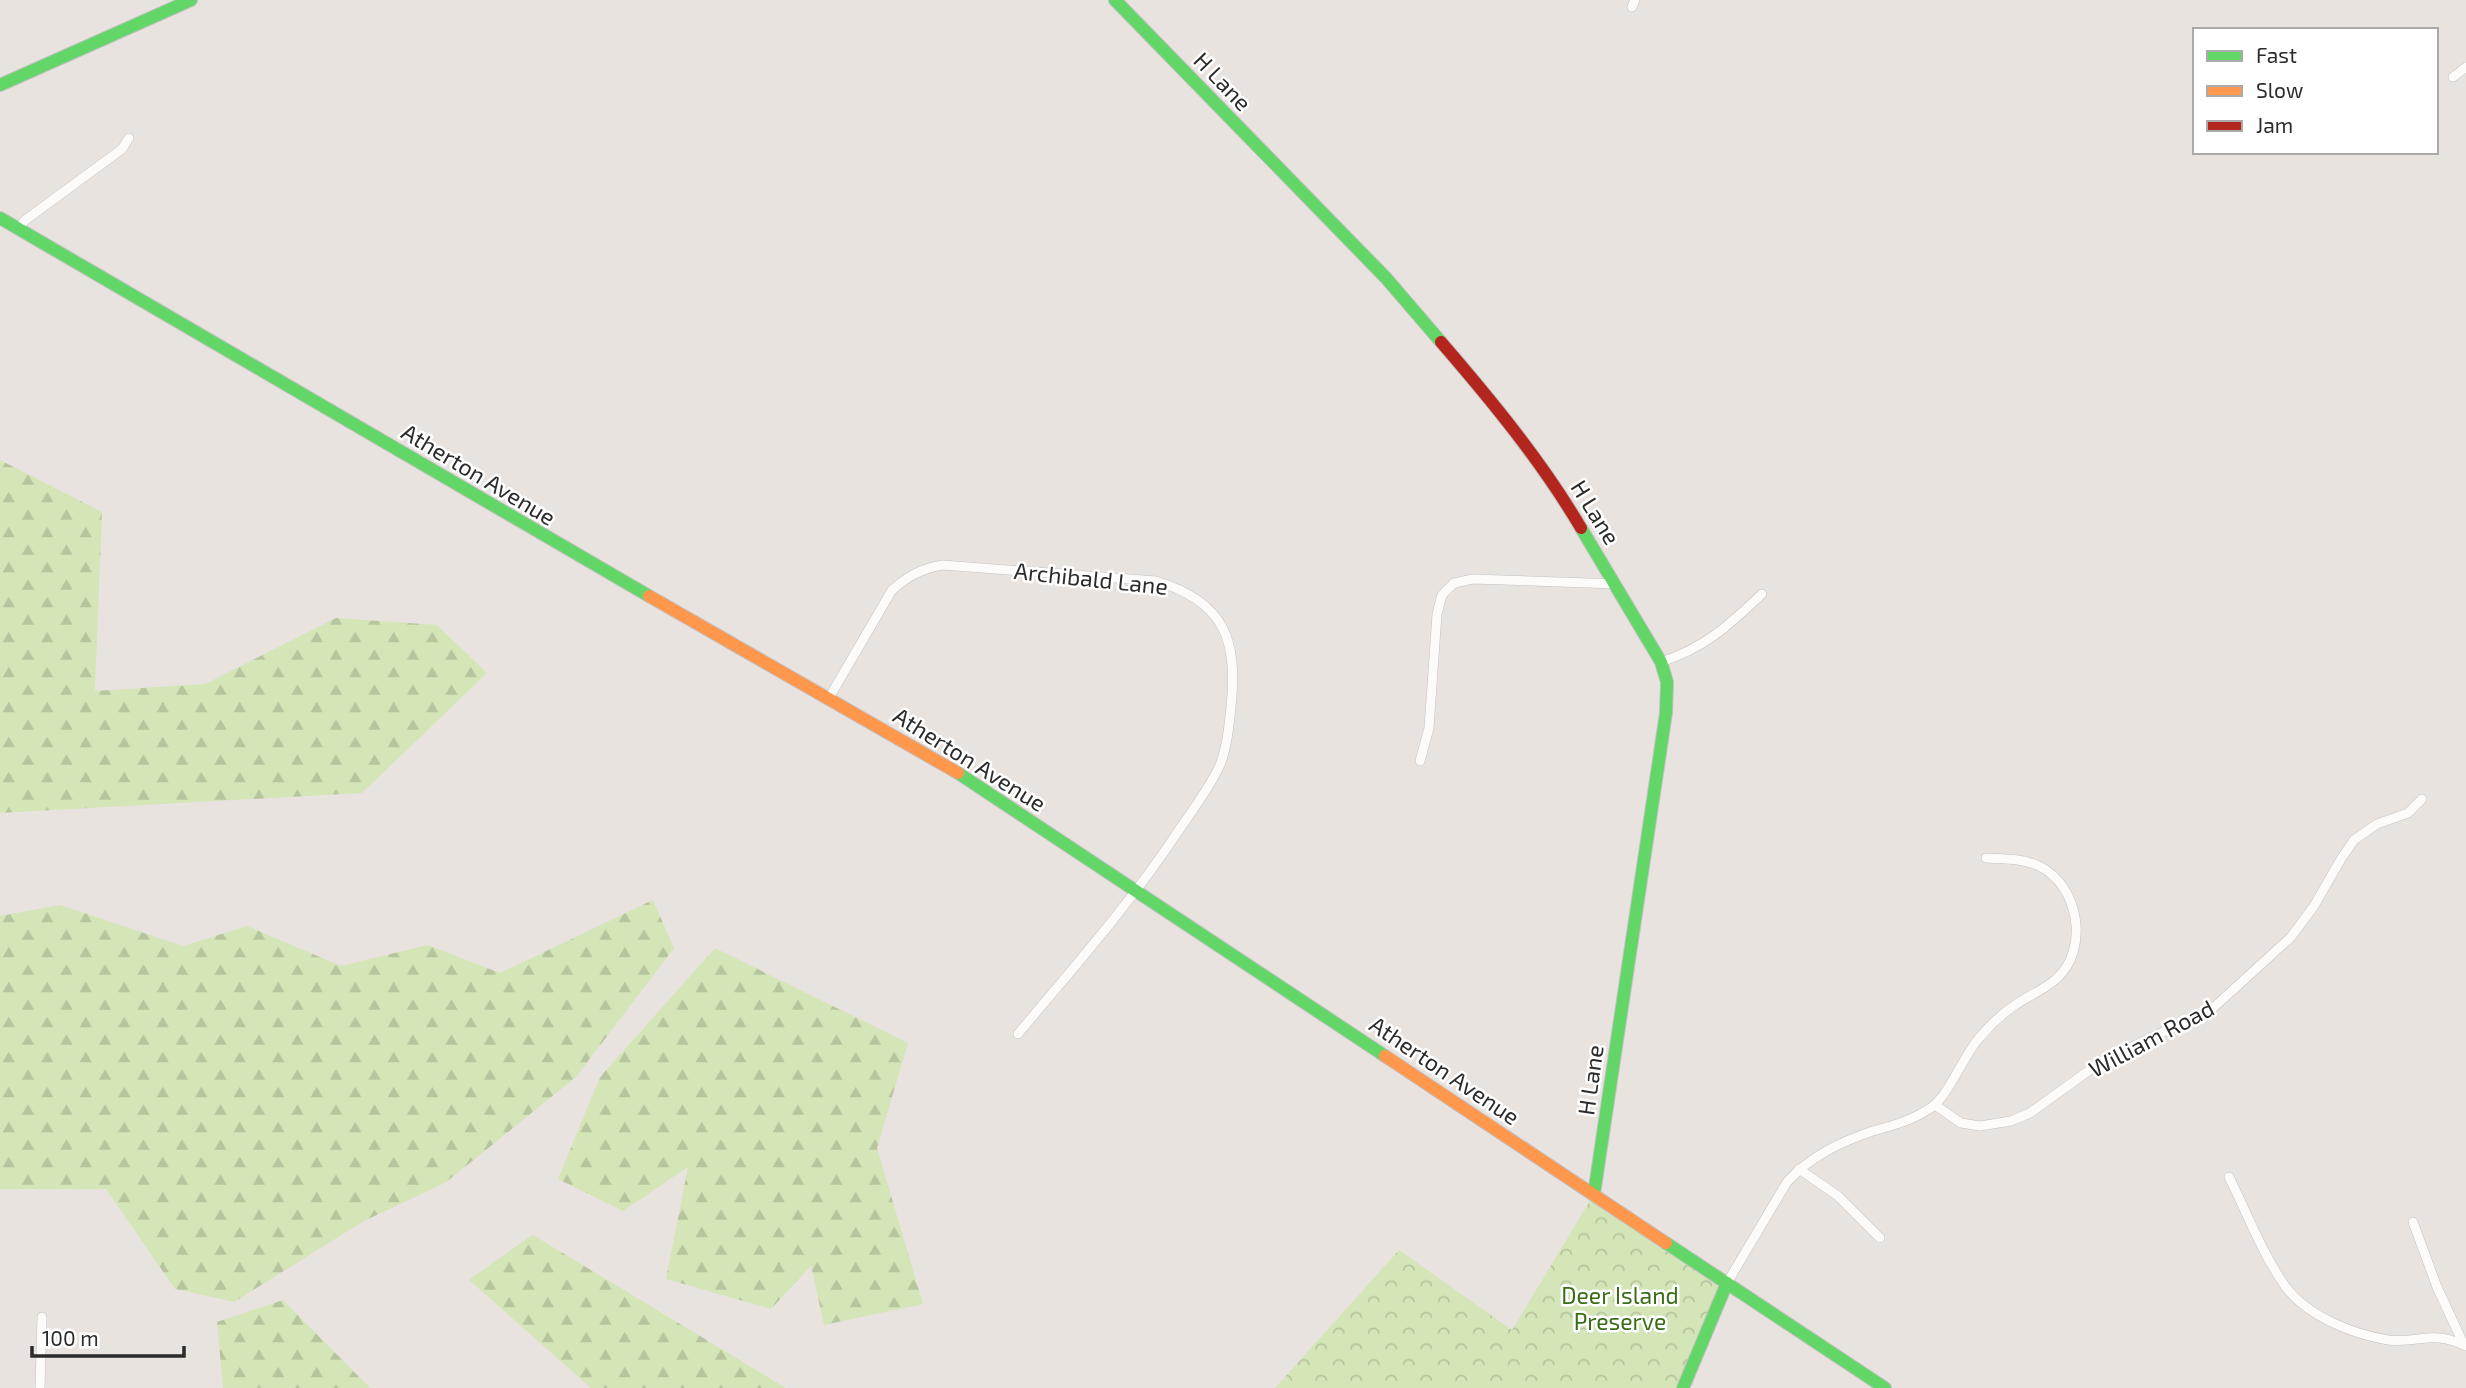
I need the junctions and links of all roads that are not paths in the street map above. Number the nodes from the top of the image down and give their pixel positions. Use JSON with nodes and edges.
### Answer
{"nodes":[{"id":1,"x":191,"y":0,"type":"edge"},
{"id":2,"x":1115,"y":0,"type":"edge"},
{"id":3,"x":2466,"y":67,"type":"edge"},
{"id":4,"x":2454,"y":77,"type":"dead end"},
{"id":5,"x":0,"y":85,"type":"edge"},
{"id":6,"x":129,"y":138,"type":"dead end"},
{"id":7,"x":0,"y":218,"type":"edge"},
{"id":8,"x":19,"y":229,"type":"junction"},
{"id":9,"x":1616,"y":584,"type":"junction"},
{"id":10,"x":1762,"y":594,"type":"dead end"},
{"id":11,"x":1661,"y":662,"type":"junction"},
{"id":12,"x":829,"y":698,"type":"junction"},
{"id":13,"x":1420,"y":761,"type":"dead end"},
{"id":14,"x":2422,"y":799,"type":"dead end"},
{"id":15,"x":1986,"y":858,"type":"dead end"},
{"id":16,"x":1138,"y":891,"type":"junction"},
{"id":17,"x":1018,"y":1034,"type":"dead end"},
{"id":18,"x":1935,"y":1105,"type":"junction"},
{"id":19,"x":1799,"y":1169,"type":"junction"},
{"id":20,"x":2229,"y":1177,"type":"dead end"},
{"id":21,"x":1594,"y":1194,"type":"junction"},
{"id":22,"x":2413,"y":1222,"type":"dead end"},
{"id":23,"x":1880,"y":1238,"type":"dead end"},
{"id":24,"x":1727,"y":1283,"type":"junction"},
{"id":25,"x":42,"y":1317,"type":"dead end"},
{"id":26,"x":2465,"y":1345,"type":"edge"},
{"id":27,"x":40,"y":1388,"type":"edge"},
{"id":28,"x":1683,"y":1388,"type":"edge"},
{"id":29,"x":1885,"y":1388,"type":"edge"}],
"edges":[{"from":1,"to":5,"type":"main road"},
{"from":2,"to":9,"type":"main road","name":"H Lane"},
{"from":3,"to":4,"type":"street"},
{"from":6,"to":8,"type":"street"},
{"from":7,"to":8,"type":"main road","name":"Atherton Avenue"},
{"from":8,"to":12,"type":"main road","name":"Atherton Avenue"},
{"from":9,"to":11,"type":"main road","name":"H Lane"},
{"from":9,"to":13,"type":"street"},
{"from":10,"to":11,"type":"street"},
{"from":11,"to":21,"type":"main road","name":"H Lane"},
{"from":12,"to":16,"type":"main road","name":"Atherton Avenue"},
{"from":12,"to":16,"type":"street","name":"Archibald Lane"},
{"from":14,"to":18,"type":"street","name":"William Road"},
{"from":15,"to":18,"type":"street"},
{"from":16,"to":17,"type":"street","name":"Archibald Lane"},
{"from":16,"to":21,"type":"main road","name":"Atherton Avenue"},
{"from":18,"to":19,"type":"street"},
{"from":19,"to":23,"type":"street"},
{"from":19,"to":24,"type":"street"},
{"from":20,"to":26,"type":"street"},
{"from":21,"to":24,"type":"main road","name":"Atherton Avenue"},
{"from":22,"to":26,"type":"street"},
{"from":24,"to":28,"type":"main road"},
{"from":24,"to":29,"type":"main road","name":"Atherton Avenue"},
{"from":25,"to":27,"type":"street"}]}
